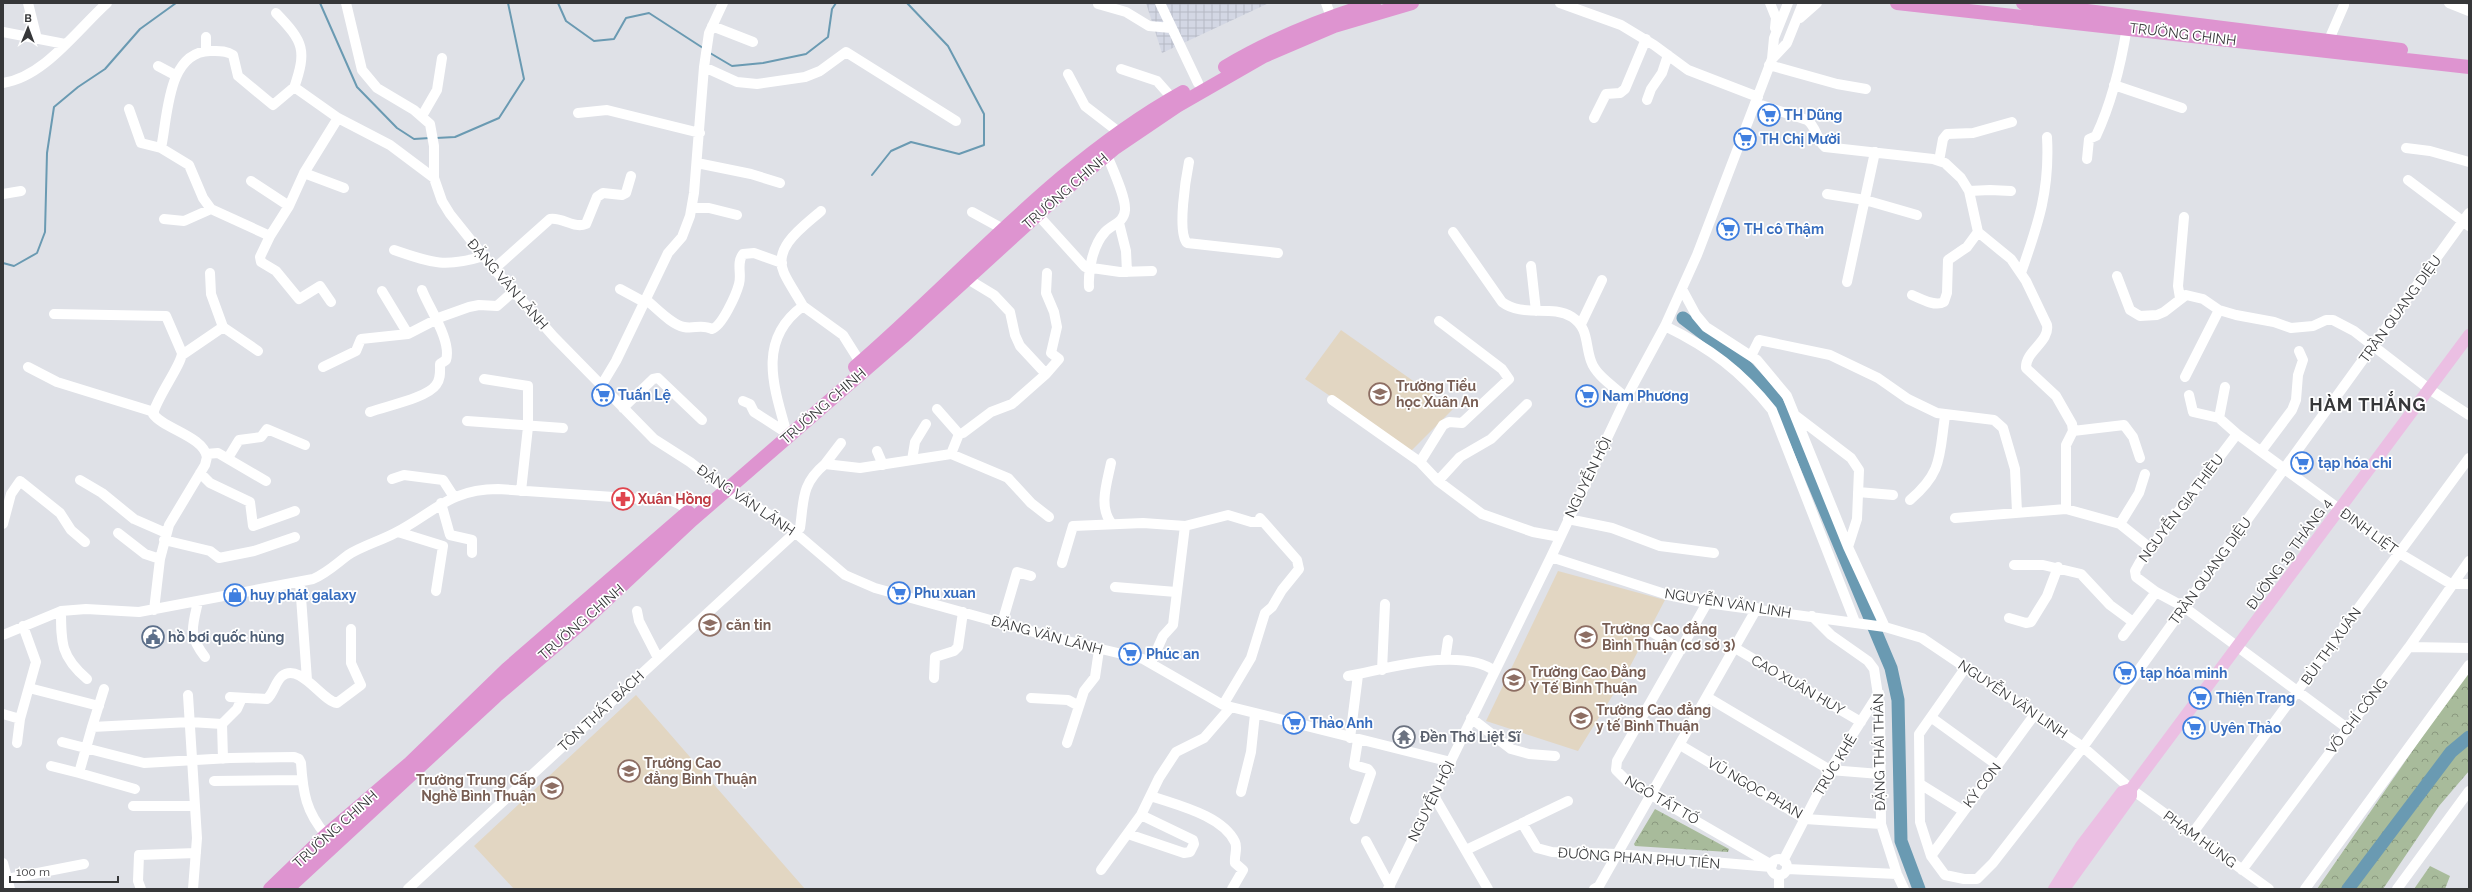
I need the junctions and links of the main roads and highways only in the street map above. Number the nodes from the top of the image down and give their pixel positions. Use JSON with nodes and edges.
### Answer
{"nodes":[{"id":1,"x":1374,"y":3,"type":"edge"},
{"id":2,"x":1412,"y":3,"type":"edge"},
{"id":3,"x":1897,"y":3,"type":"edge"},
{"id":4,"x":2023,"y":3,"type":"edge"},
{"id":5,"x":2469,"y":58,"type":"edge"},
{"id":6,"x":2469,"y":67,"type":"edge"},
{"id":7,"x":983,"y":256,"type":"junction"},
{"id":8,"x":970,"y":270,"type":"junction"},
{"id":9,"x":2469,"y":335,"type":"edge"},
{"id":10,"x":723,"y":487,"type":"junction"},
{"id":11,"x":690,"y":516,"type":"junction"},
{"id":12,"x":2131,"y":789,"type":"junction"},
{"id":13,"x":270,"y":889,"type":"edge"},
{"id":14,"x":287,"y":889,"type":"edge"},
{"id":15,"x":2054,"y":889,"type":"edge"},
{"id":16,"x":2064,"y":889,"type":"edge"}],
"edges":[{"from":1,"to":7,"type":"highway","name":"TRƯỜNG CHINH"},
{"from":2,"to":7,"type":"highway","name":"TRƯỜNG CHINH"},
{"from":3,"to":6,"type":"highway","name":"TRƯỜNG CHINH"},
{"from":4,"to":5,"type":"highway","name":"TRƯỜNG CHINH"},
{"from":7,"to":8,"type":"highway","name":"TRƯỜNG CHINH"},
{"from":8,"to":10,"type":"highway","name":"TRƯỜNG CHINH"},
{"from":8,"to":10,"type":"highway","name":"TRƯỜNG CHINH"},
{"from":9,"to":12,"type":"main road","name":"ĐƯỜNG 19 THÁNG 4"},
{"from":10,"to":11,"type":"highway","name":"TRƯỜNG CHINH"},
{"from":11,"to":13,"type":"highway","name":"TRƯỜNG CHINH"},
{"from":11,"to":14,"type":"highway","name":"TRƯỜNG CHINH"},
{"from":12,"to":15,"type":"main road","name":"ĐƯỜNG 19 THÁNG 4"},
{"from":12,"to":16,"type":"main road","name":"ĐƯỜNG 19 THÁNG 4"}]}
